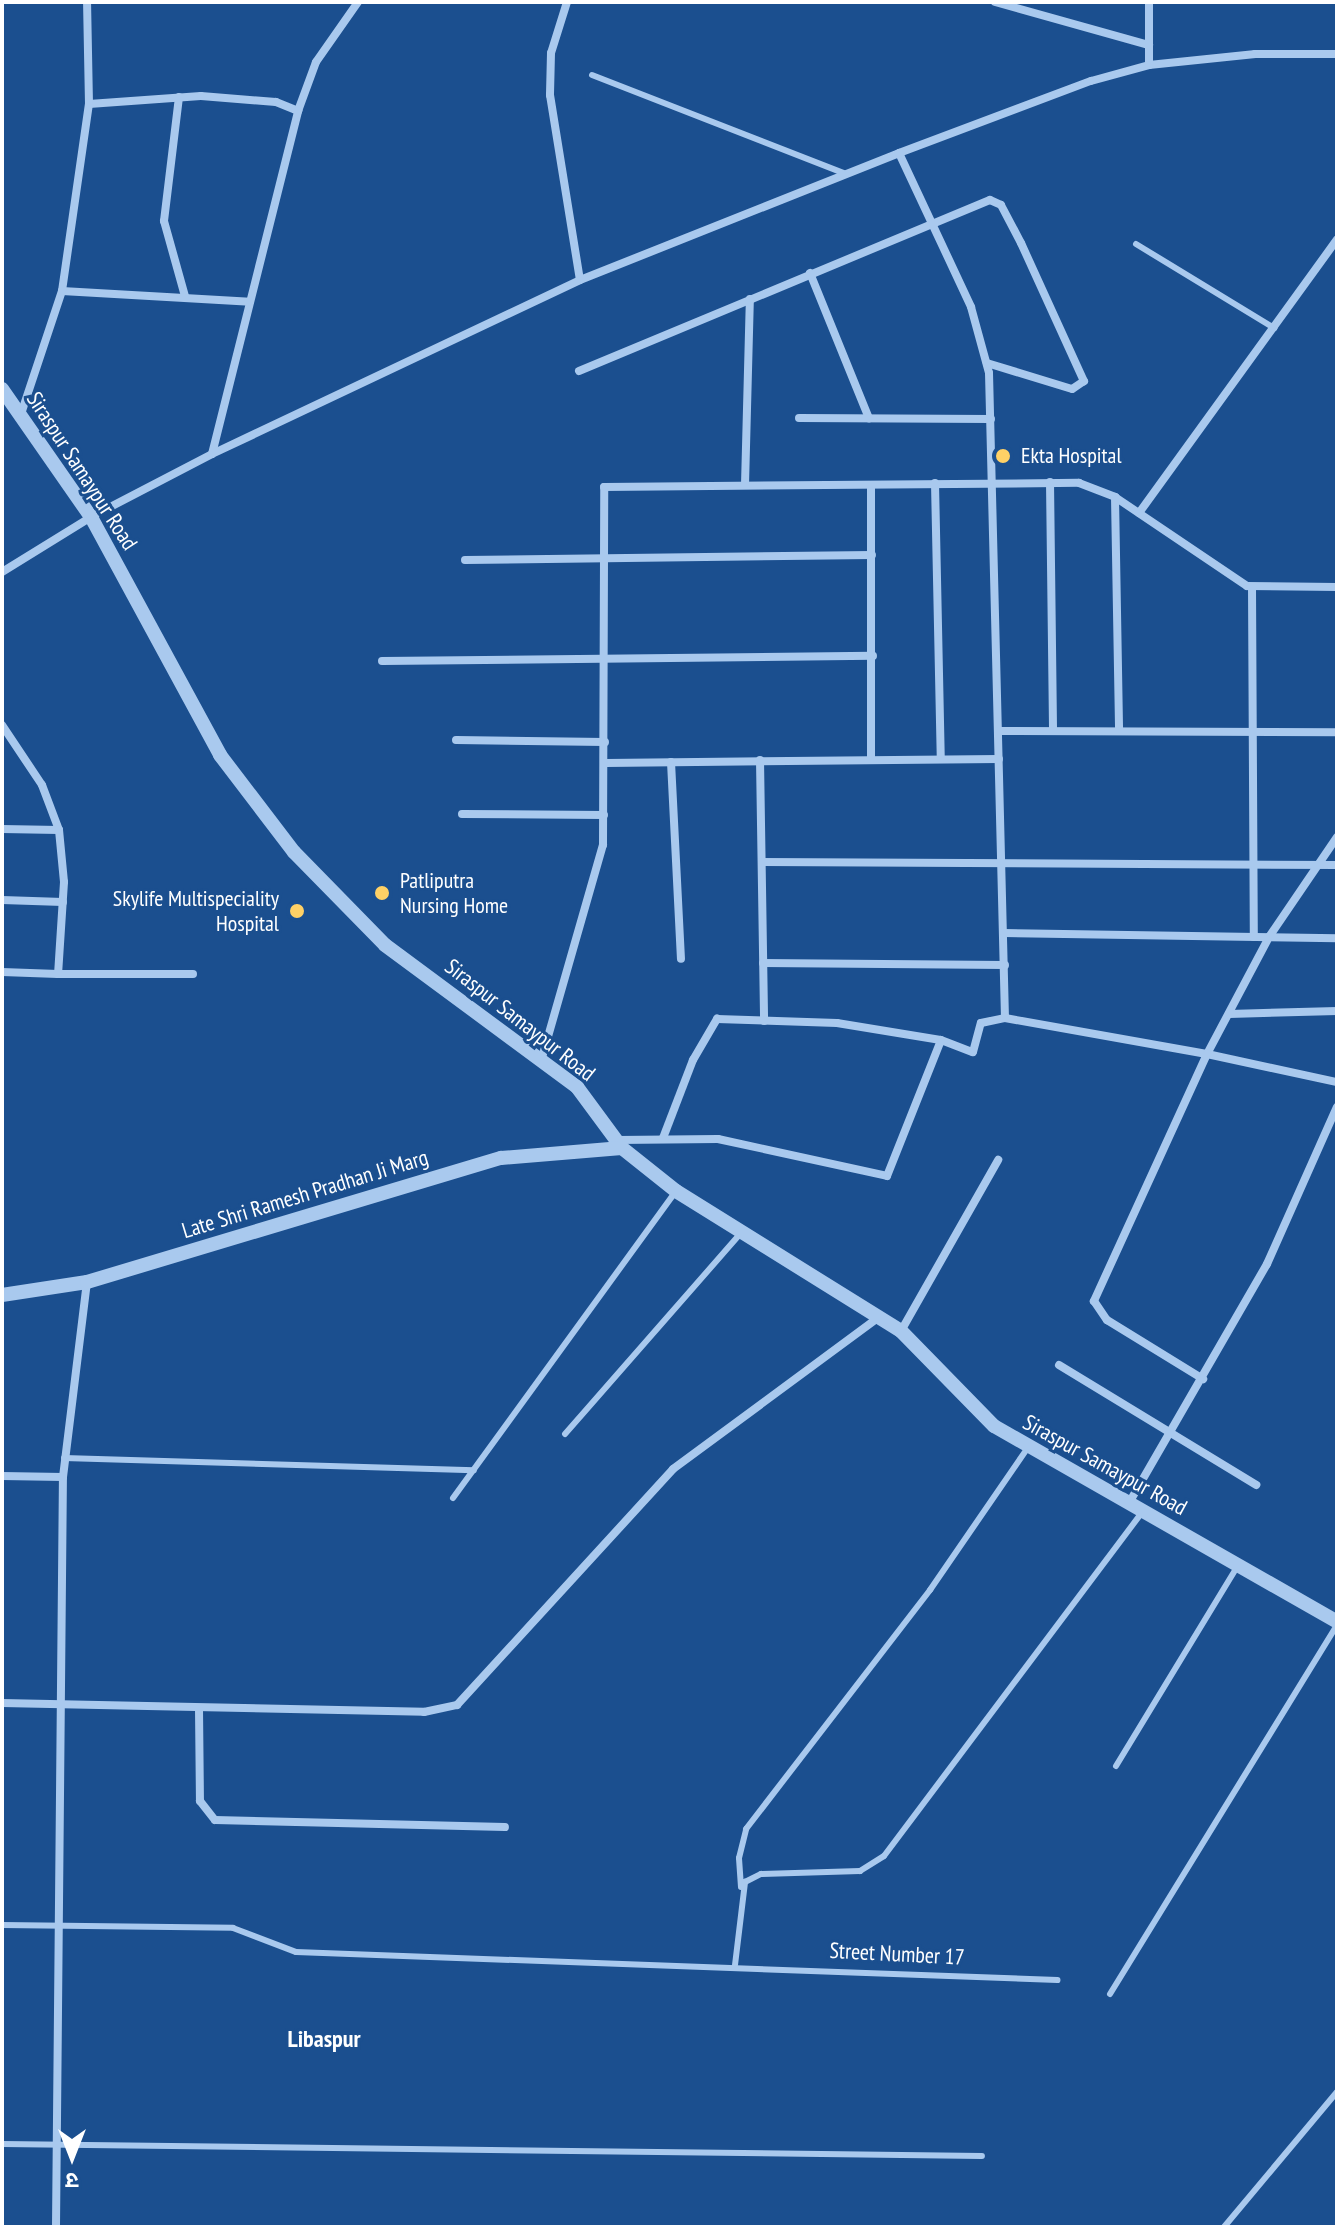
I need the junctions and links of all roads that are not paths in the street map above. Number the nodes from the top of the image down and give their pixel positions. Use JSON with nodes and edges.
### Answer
{"nodes":[{"id":1,"x":87,"y":2,"type":"edge"},
{"id":2,"x":358,"y":2,"type":"edge"},
{"id":3,"x":567,"y":2,"type":"edge"},
{"id":4,"x":995,"y":2,"type":"edge"},
{"id":5,"x":1149,"y":2,"type":"edge"},
{"id":6,"x":1149,"y":45,"type":"junction"},
{"id":7,"x":1337,"y":54,"type":"edge"},
{"id":8,"x":1149,"y":65,"type":"junction"},
{"id":9,"x":592,"y":75,"type":"dead end"},
{"id":10,"x":179,"y":97,"type":"junction"},
{"id":11,"x":89,"y":104,"type":"junction"},
{"id":12,"x":298,"y":111,"type":"junction"},
{"id":13,"x":899,"y":153,"type":"junction"},
{"id":14,"x":846,"y":174,"type":"junction"},
{"id":15,"x":931,"y":221,"type":"junction"},
{"id":16,"x":1337,"y":239,"type":"edge"},
{"id":17,"x":1136,"y":244,"type":"dead end"},
{"id":18,"x":810,"y":273,"type":"junction"},
{"id":19,"x":580,"y":280,"type":"junction"},
{"id":20,"x":62,"y":291,"type":"junction"},
{"id":21,"x":185,"y":296,"type":"junction"},
{"id":22,"x":750,"y":299,"type":"junction"},
{"id":23,"x":250,"y":302,"type":"junction"},
{"id":24,"x":1274,"y":328,"type":"junction"},
{"id":25,"x":987,"y":363,"type":"junction"},
{"id":26,"x":579,"y":371,"type":"dead end"},
{"id":27,"x":2,"y":389,"type":"edge"},
{"id":28,"x":21,"y":414,"type":"junction"},
{"id":29,"x":799,"y":418,"type":"dead end"},
{"id":30,"x":869,"y":418,"type":"junction"},
{"id":31,"x":991,"y":419,"type":"junction"},
{"id":32,"x":212,"y":454,"type":"junction"},
{"id":33,"x":992,"y":481,"type":"junction"},
{"id":34,"x":1050,"y":482,"type":"junction"},
{"id":35,"x":935,"y":483,"type":"junction"},
{"id":36,"x":745,"y":485,"type":"junction"},
{"id":37,"x":871,"y":485,"type":"junction"},
{"id":38,"x":1115,"y":497,"type":"junction"},
{"id":39,"x":1139,"y":513,"type":"junction"},
{"id":40,"x":91,"y":517,"type":"junction"},
{"id":41,"x":872,"y":555,"type":"junction"},
{"id":42,"x":601,"y":558,"type":"junction"},
{"id":43,"x":465,"y":560,"type":"dead end"},
{"id":44,"x":2,"y":572,"type":"edge"},
{"id":45,"x":1252,"y":587,"type":"junction"},
{"id":46,"x":1337,"y":587,"type":"edge"},
{"id":47,"x":873,"y":656,"type":"junction"},
{"id":48,"x":603,"y":660,"type":"junction"},
{"id":49,"x":382,"y":661,"type":"dead end"},
{"id":50,"x":2,"y":725,"type":"edge"},
{"id":51,"x":998,"y":731,"type":"junction"},
{"id":52,"x":1053,"y":731,"type":"junction"},
{"id":53,"x":1119,"y":731,"type":"junction"},
{"id":54,"x":1250,"y":732,"type":"junction"},
{"id":55,"x":1337,"y":732,"type":"edge"},
{"id":56,"x":456,"y":740,"type":"dead end"},
{"id":57,"x":605,"y":742,"type":"junction"},
{"id":58,"x":871,"y":758,"type":"junction"},
{"id":59,"x":941,"y":758,"type":"junction"},
{"id":60,"x":999,"y":759,"type":"junction"},
{"id":61,"x":760,"y":760,"type":"junction"},
{"id":62,"x":671,"y":762,"type":"junction"},
{"id":63,"x":606,"y":763,"type":"junction"},
{"id":64,"x":462,"y":814,"type":"dead end"},
{"id":65,"x":604,"y":815,"type":"junction"},
{"id":66,"x":2,"y":829,"type":"edge"},
{"id":67,"x":59,"y":830,"type":"junction"},
{"id":68,"x":1337,"y":837,"type":"edge"},
{"id":69,"x":762,"y":862,"type":"junction"},
{"id":70,"x":1001,"y":862,"type":"junction"},
{"id":71,"x":1253,"y":864,"type":"junction"},
{"id":72,"x":1314,"y":865,"type":"junction"},
{"id":73,"x":1337,"y":865,"type":"edge"},
{"id":74,"x":2,"y":900,"type":"edge"},
{"id":75,"x":63,"y":902,"type":"junction"},
{"id":76,"x":1004,"y":933,"type":"junction"},
{"id":77,"x":1254,"y":937,"type":"junction"},
{"id":78,"x":1269,"y":937,"type":"junction"},
{"id":79,"x":1337,"y":938,"type":"edge"},
{"id":80,"x":681,"y":959,"type":"dead end"},
{"id":81,"x":763,"y":963,"type":"junction"},
{"id":82,"x":1005,"y":965,"type":"junction"},
{"id":83,"x":2,"y":972,"type":"edge"},
{"id":84,"x":58,"y":974,"type":"junction"},
{"id":85,"x":193,"y":974,"type":"dead end"},
{"id":86,"x":1337,"y":1011,"type":"edge"},
{"id":87,"x":1229,"y":1014,"type":"junction"},
{"id":88,"x":1005,"y":1018,"type":"junction"},
{"id":89,"x":764,"y":1021,"type":"junction"},
{"id":90,"x":941,"y":1040,"type":"junction"},
{"id":91,"x":1207,"y":1054,"type":"junction"},
{"id":92,"x":540,"y":1062,"type":"junction"},
{"id":93,"x":1337,"y":1082,"type":"edge"},
{"id":94,"x":1337,"y":1107,"type":"edge"},
{"id":95,"x":663,"y":1138,"type":"junction"},
{"id":96,"x":619,"y":1144,"type":"junction"},
{"id":97,"x":998,"y":1160,"type":"dead end"},
{"id":98,"x":676,"y":1191,"type":"junction"},
{"id":99,"x":742,"y":1232,"type":"junction"},
{"id":100,"x":87,"y":1282,"type":"junction"},
{"id":101,"x":2,"y":1295,"type":"edge"},
{"id":102,"x":879,"y":1317,"type":"junction"},
{"id":103,"x":901,"y":1331,"type":"junction"},
{"id":104,"x":1059,"y":1365,"type":"dead end"},
{"id":105,"x":1203,"y":1379,"type":"junction"},
{"id":106,"x":565,"y":1434,"type":"dead end"},
{"id":107,"x":1173,"y":1434,"type":"junction"},
{"id":108,"x":1027,"y":1449,"type":"junction"},
{"id":109,"x":64,"y":1458,"type":"junction"},
{"id":110,"x":474,"y":1470,"type":"junction"},
{"id":111,"x":2,"y":1476,"type":"edge"},
{"id":112,"x":63,"y":1477,"type":"junction"},
{"id":113,"x":1256,"y":1485,"type":"dead end"},
{"id":114,"x":453,"y":1498,"type":"dead end"},
{"id":115,"x":1129,"y":1503,"type":"junction"},
{"id":116,"x":1143,"y":1511,"type":"junction"},
{"id":117,"x":1238,"y":1565,"type":"junction"},
{"id":118,"x":1337,"y":1623,"type":"edge"},
{"id":119,"x":2,"y":1703,"type":"edge"},
{"id":120,"x":63,"y":1706,"type":"junction"},
{"id":121,"x":199,"y":1709,"type":"junction"},
{"id":122,"x":1116,"y":1766,"type":"dead end"},
{"id":123,"x":505,"y":1827,"type":"dead end"},
{"id":124,"x":741,"y":1893,"type":"junction"},
{"id":125,"x":2,"y":1925,"type":"edge"},
{"id":126,"x":61,"y":1925,"type":"junction"},
{"id":127,"x":735,"y":1965,"type":"junction"},
{"id":128,"x":1057,"y":1980,"type":"dead end"},
{"id":129,"x":1110,"y":1994,"type":"dead end"},
{"id":130,"x":1337,"y":2092,"type":"edge"},
{"id":131,"x":2,"y":2144,"type":"edge"},
{"id":132,"x":57,"y":2144,"type":"junction"},
{"id":133,"x":982,"y":2156,"type":"dead end"},
{"id":134,"x":56,"y":2227,"type":"edge"},
{"id":135,"x":1224,"y":2227,"type":"edge"}],
"edges":[{"from":1,"to":11,"type":"street"},
{"from":2,"to":12,"type":"street"},
{"from":3,"to":19,"type":"street"},
{"from":4,"to":6,"type":"street"},
{"from":5,"to":6,"type":"street"},
{"from":6,"to":8,"type":"street"},
{"from":7,"to":8,"type":"street"},
{"from":8,"to":13,"type":"street"},
{"from":9,"to":14,"type":"lane"},
{"from":10,"to":11,"type":"street"},
{"from":10,"to":12,"type":"street"},
{"from":10,"to":21,"type":"street"},
{"from":11,"to":20,"type":"street"},
{"from":12,"to":23,"type":"street"},
{"from":13,"to":14,"type":"street"},
{"from":13,"to":15,"type":"street"},
{"from":14,"to":19,"type":"street"},
{"from":15,"to":18,"type":"street"},
{"from":15,"to":25,"type":"street"},
{"from":15,"to":25,"type":"street"},
{"from":16,"to":24,"type":"street"},
{"from":17,"to":24,"type":"lane"},
{"from":18,"to":22,"type":"street"},
{"from":18,"to":30,"type":"street"},
{"from":19,"to":32,"type":"street"},
{"from":20,"to":21,"type":"street"},
{"from":20,"to":28,"type":"street"},
{"from":21,"to":23,"type":"street"},
{"from":22,"to":26,"type":"street"},
{"from":22,"to":36,"type":"street"},
{"from":23,"to":32,"type":"street"},
{"from":24,"to":39,"type":"street"},
{"from":25,"to":31,"type":"street"},
{"from":27,"to":28,"type":"street","name":"Siraspur Samaypur Road"},
{"from":28,"to":40,"type":"street","name":"Siraspur Samaypur Road"},
{"from":29,"to":30,"type":"street"},
{"from":30,"to":31,"type":"street"},
{"from":31,"to":33,"type":"street"},
{"from":32,"to":40,"type":"street"},
{"from":33,"to":34,"type":"street"},
{"from":33,"to":35,"type":"street"},
{"from":33,"to":51,"type":"street"},
{"from":34,"to":38,"type":"street"},
{"from":34,"to":52,"type":"street"},
{"from":35,"to":37,"type":"street"},
{"from":35,"to":59,"type":"street"},
{"from":36,"to":37,"type":"street"},
{"from":36,"to":42,"type":"street"},
{"from":37,"to":41,"type":"street"},
{"from":38,"to":39,"type":"street"},
{"from":38,"to":53,"type":"street"},
{"from":39,"to":45,"type":"street"},
{"from":40,"to":44,"type":"street"},
{"from":40,"to":92,"type":"street","name":"Siraspur Samaypur Road"},
{"from":41,"to":42,"type":"street"},
{"from":41,"to":47,"type":"street"},
{"from":42,"to":43,"type":"street"},
{"from":42,"to":48,"type":"street"},
{"from":45,"to":46,"type":"street"},
{"from":45,"to":54,"type":"street"},
{"from":47,"to":48,"type":"street"},
{"from":47,"to":58,"type":"street"},
{"from":48,"to":49,"type":"street"},
{"from":48,"to":57,"type":"street"},
{"from":50,"to":67,"type":"street"},
{"from":51,"to":52,"type":"street"},
{"from":51,"to":60,"type":"street"},
{"from":52,"to":53,"type":"street"},
{"from":53,"to":54,"type":"street"},
{"from":54,"to":55,"type":"street"},
{"from":54,"to":71,"type":"street"},
{"from":56,"to":57,"type":"street"},
{"from":57,"to":63,"type":"street"},
{"from":58,"to":59,"type":"street"},
{"from":58,"to":61,"type":"street"},
{"from":59,"to":60,"type":"street"},
{"from":60,"to":70,"type":"street"},
{"from":61,"to":62,"type":"street"},
{"from":61,"to":69,"type":"street"},
{"from":62,"to":63,"type":"street"},
{"from":62,"to":80,"type":"street"},
{"from":63,"to":65,"type":"street"},
{"from":64,"to":65,"type":"street"},
{"from":65,"to":92,"type":"street"},
{"from":66,"to":67,"type":"street"},
{"from":67,"to":75,"type":"street"},
{"from":68,"to":72,"type":"street"},
{"from":69,"to":70,"type":"street"},
{"from":69,"to":81,"type":"street"},
{"from":70,"to":71,"type":"street"},
{"from":70,"to":76,"type":"street"},
{"from":71,"to":72,"type":"street"},
{"from":71,"to":77,"type":"street"},
{"from":72,"to":73,"type":"street"},
{"from":72,"to":78,"type":"street"},
{"from":74,"to":75,"type":"street"},
{"from":75,"to":84,"type":"street"},
{"from":76,"to":77,"type":"street"},
{"from":76,"to":82,"type":"street"},
{"from":77,"to":78,"type":"street"},
{"from":78,"to":79,"type":"street"},
{"from":78,"to":87,"type":"street"},
{"from":81,"to":82,"type":"street"},
{"from":81,"to":89,"type":"street"},
{"from":82,"to":88,"type":"street"},
{"from":83,"to":84,"type":"street"},
{"from":84,"to":85,"type":"street"},
{"from":86,"to":87,"type":"street"},
{"from":87,"to":91,"type":"street"},
{"from":88,"to":90,"type":"street"},
{"from":88,"to":91,"type":"street"},
{"from":89,"to":90,"type":"street"},
{"from":89,"to":95,"type":"street"},
{"from":90,"to":95,"type":"street"},
{"from":91,"to":93,"type":"street"},
{"from":91,"to":105,"type":"street"},
{"from":92,"to":96,"type":"street","name":"Siraspur Samaypur Road"},
{"from":94,"to":105,"type":"street"},
{"from":95,"to":96,"type":"street"},
{"from":96,"to":98,"type":"street","name":"Siraspur Samaypur Road"},
{"from":96,"to":100,"type":"street","name":"Late Shri Ramesh Pradhan Ji Marg"},
{"from":97,"to":103,"type":"street"},
{"from":98,"to":99,"type":"street","name":"Siraspur Samaypur Road"},
{"from":98,"to":110,"type":"lane"},
{"from":99,"to":102,"type":"street","name":"Siraspur Samaypur Road"},
{"from":99,"to":106,"type":"lane"},
{"from":100,"to":101,"type":"street","name":"Late Shri Ramesh Pradhan Ji Marg"},
{"from":100,"to":109,"type":"street"},
{"from":102,"to":103,"type":"street","name":"Siraspur Samaypur Road"},
{"from":102,"to":121,"type":"street"},
{"from":103,"to":108,"type":"street","name":"Siraspur Samaypur Road"},
{"from":104,"to":107,"type":"street"},
{"from":105,"to":107,"type":"street"},
{"from":107,"to":113,"type":"street"},
{"from":107,"to":115,"type":"street"},
{"from":108,"to":115,"type":"street","name":"Siraspur Samaypur Road"},
{"from":108,"to":124,"type":"lane"},
{"from":109,"to":110,"type":"lane"},
{"from":109,"to":112,"type":"street"},
{"from":110,"to":114,"type":"lane"},
{"from":111,"to":112,"type":"street"},
{"from":112,"to":120,"type":"street"},
{"from":115,"to":116,"type":"street","name":"Siraspur Samaypur Road"},
{"from":116,"to":117,"type":"street","name":"Siraspur Samaypur Road"},
{"from":116,"to":124,"type":"lane"},
{"from":117,"to":118,"type":"street","name":"Siraspur Samaypur Road"},
{"from":117,"to":122,"type":"lane"},
{"from":118,"to":129,"type":"lane"},
{"from":119,"to":120,"type":"street"},
{"from":120,"to":121,"type":"street"},
{"from":120,"to":126,"type":"street"},
{"from":121,"to":123,"type":"street"},
{"from":124,"to":127,"type":"lane"},
{"from":125,"to":126,"type":"lane","name":"Street Number 17"},
{"from":126,"to":127,"type":"lane","name":"Street Number 17"},
{"from":126,"to":132,"type":"street"},
{"from":127,"to":128,"type":"lane","name":"Street Number 17"},
{"from":130,"to":135,"type":"lane"},
{"from":131,"to":132,"type":"lane"},
{"from":132,"to":133,"type":"lane"},
{"from":132,"to":134,"type":"street"}]}
